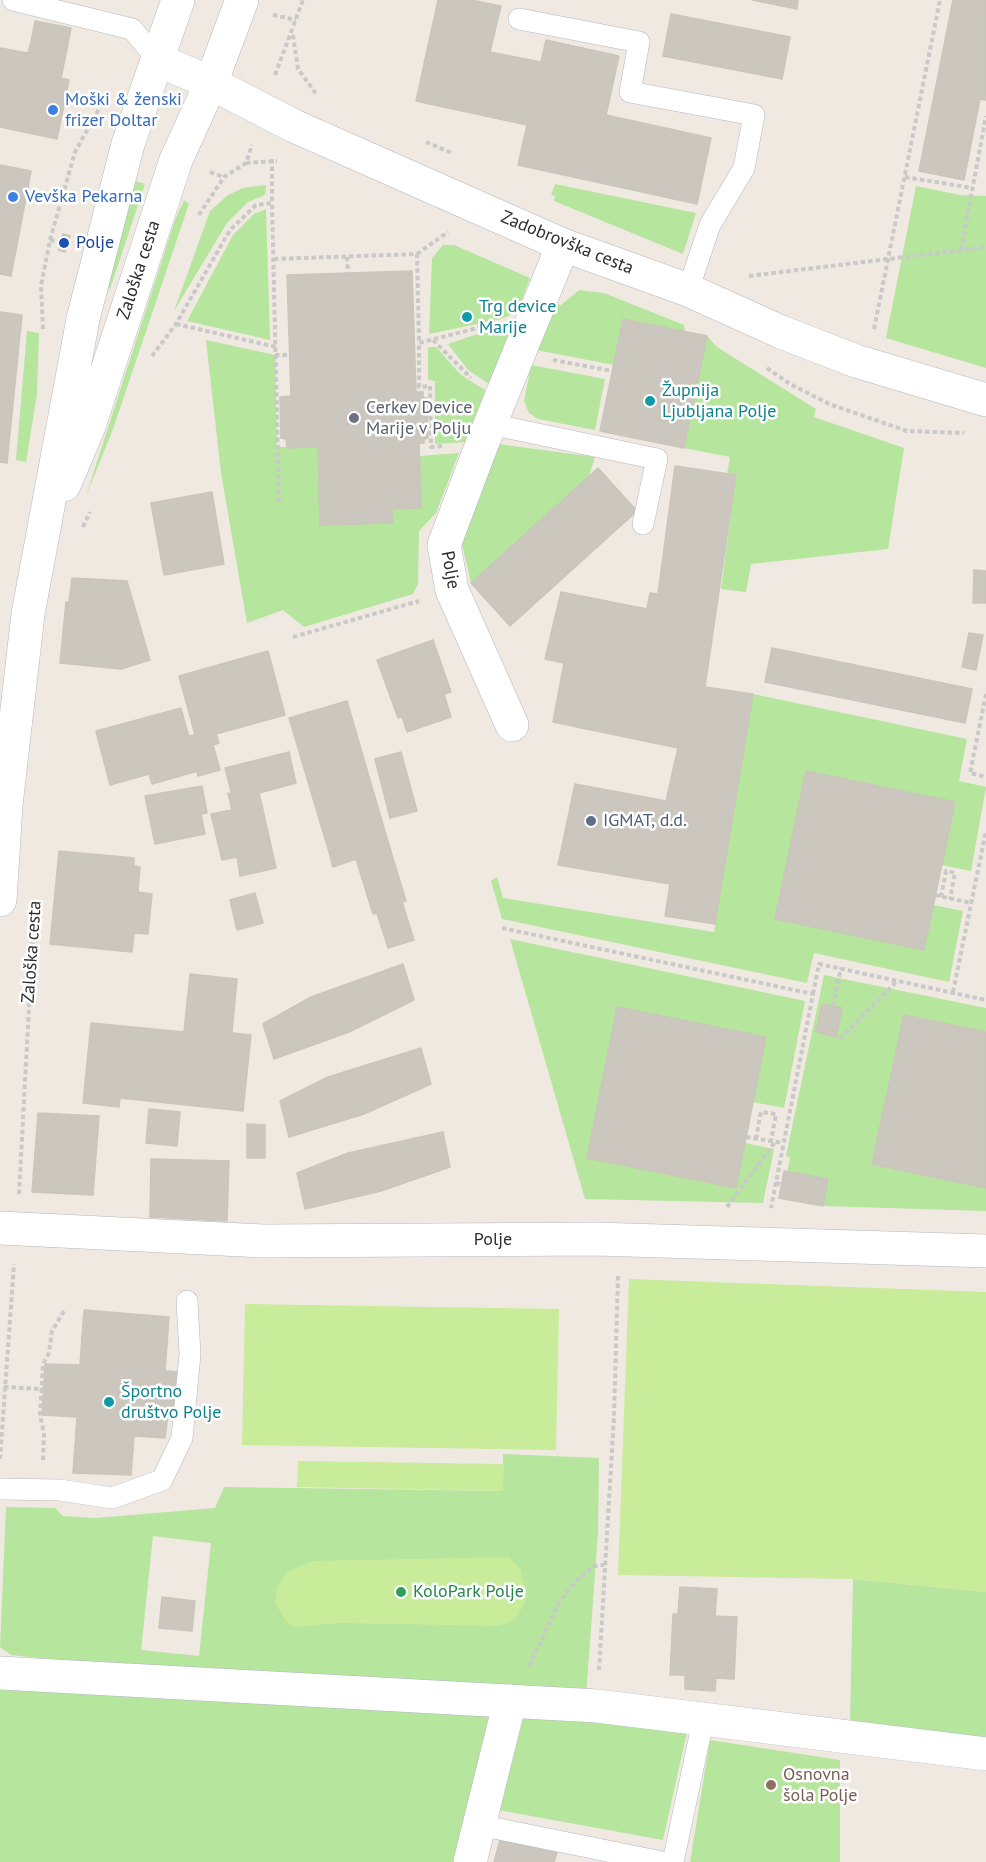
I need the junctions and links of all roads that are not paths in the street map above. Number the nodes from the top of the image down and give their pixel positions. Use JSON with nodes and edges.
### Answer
{"nodes":[{"id":1,"x":13,"y":0,"type":"edge"},
{"id":2,"x":178,"y":0,"type":"edge"},
{"id":3,"x":242,"y":0,"type":"edge"},
{"id":4,"x":519,"y":19,"type":"dead end"},
{"id":5,"x":158,"y":60,"type":"junction"},
{"id":6,"x":211,"y":83,"type":"junction"},
{"id":7,"x":563,"y":245,"type":"junction"},
{"id":8,"x":688,"y":290,"type":"junction"},
{"id":9,"x":986,"y":400,"type":"edge"},
{"id":10,"x":486,"y":434,"type":"junction"},
{"id":11,"x":644,"y":524,"type":"dead end"},
{"id":12,"x":39,"y":542,"type":"junction"},
{"id":13,"x":9,"y":707,"type":"edge"},
{"id":14,"x":512,"y":725,"type":"dead end"},
{"id":15,"x":0,"y":900,"type":"edge"},
{"id":16,"x":11,"y":1228,"type":"edge"},
{"id":17,"x":986,"y":1251,"type":"edge"},
{"id":18,"x":187,"y":1301,"type":"dead end"},
{"id":19,"x":0,"y":1489,"type":"edge"},
{"id":20,"x":0,"y":1673,"type":"edge"},
{"id":21,"x":510,"y":1701,"type":"junction"},
{"id":22,"x":703,"y":1721,"type":"junction"},
{"id":23,"x":986,"y":1755,"type":"edge"},
{"id":24,"x":479,"y":1825,"type":"junction"},
{"id":25,"x":470,"y":1862,"type":"edge"},
{"id":26,"x":662,"y":1862,"type":"edge"},
{"id":27,"x":673,"y":1862,"type":"edge"}],
"edges":[{"from":1,"to":5,"type":"lane"},
{"from":2,"to":5,"type":"street","name":"Zaloška cesta"},
{"from":3,"to":6,"type":"street","name":"Zaloška cesta"},
{"from":4,"to":8,"type":"lane"},
{"from":5,"to":6,"type":"street","name":"Zadobrovška cesta"},
{"from":5,"to":12,"type":"street","name":"Zaloška cesta"},
{"from":6,"to":7,"type":"street","name":"Zadobrovška cesta"},
{"from":6,"to":12,"type":"street","name":"Zaloška cesta"},
{"from":7,"to":8,"type":"street","name":"Zadobrovška cesta"},
{"from":7,"to":10,"type":"street","name":"Polje"},
{"from":8,"to":9,"type":"street","name":"Zadobrovška cesta"},
{"from":10,"to":11,"type":"lane"},
{"from":10,"to":14,"type":"street","name":"Polje"},
{"from":12,"to":13,"type":"street","name":"Zaloška cesta"},
{"from":13,"to":15,"type":"street","name":"Zaloška cesta"},
{"from":16,"to":17,"type":"street","name":"Polje"},
{"from":18,"to":19,"type":"lane"},
{"from":20,"to":21,"type":"street"},
{"from":21,"to":22,"type":"street"},
{"from":21,"to":24,"type":"street"},
{"from":22,"to":23,"type":"street"},
{"from":22,"to":27,"type":"lane"},
{"from":24,"to":25,"type":"street"},
{"from":24,"to":26,"type":"lane"}]}
